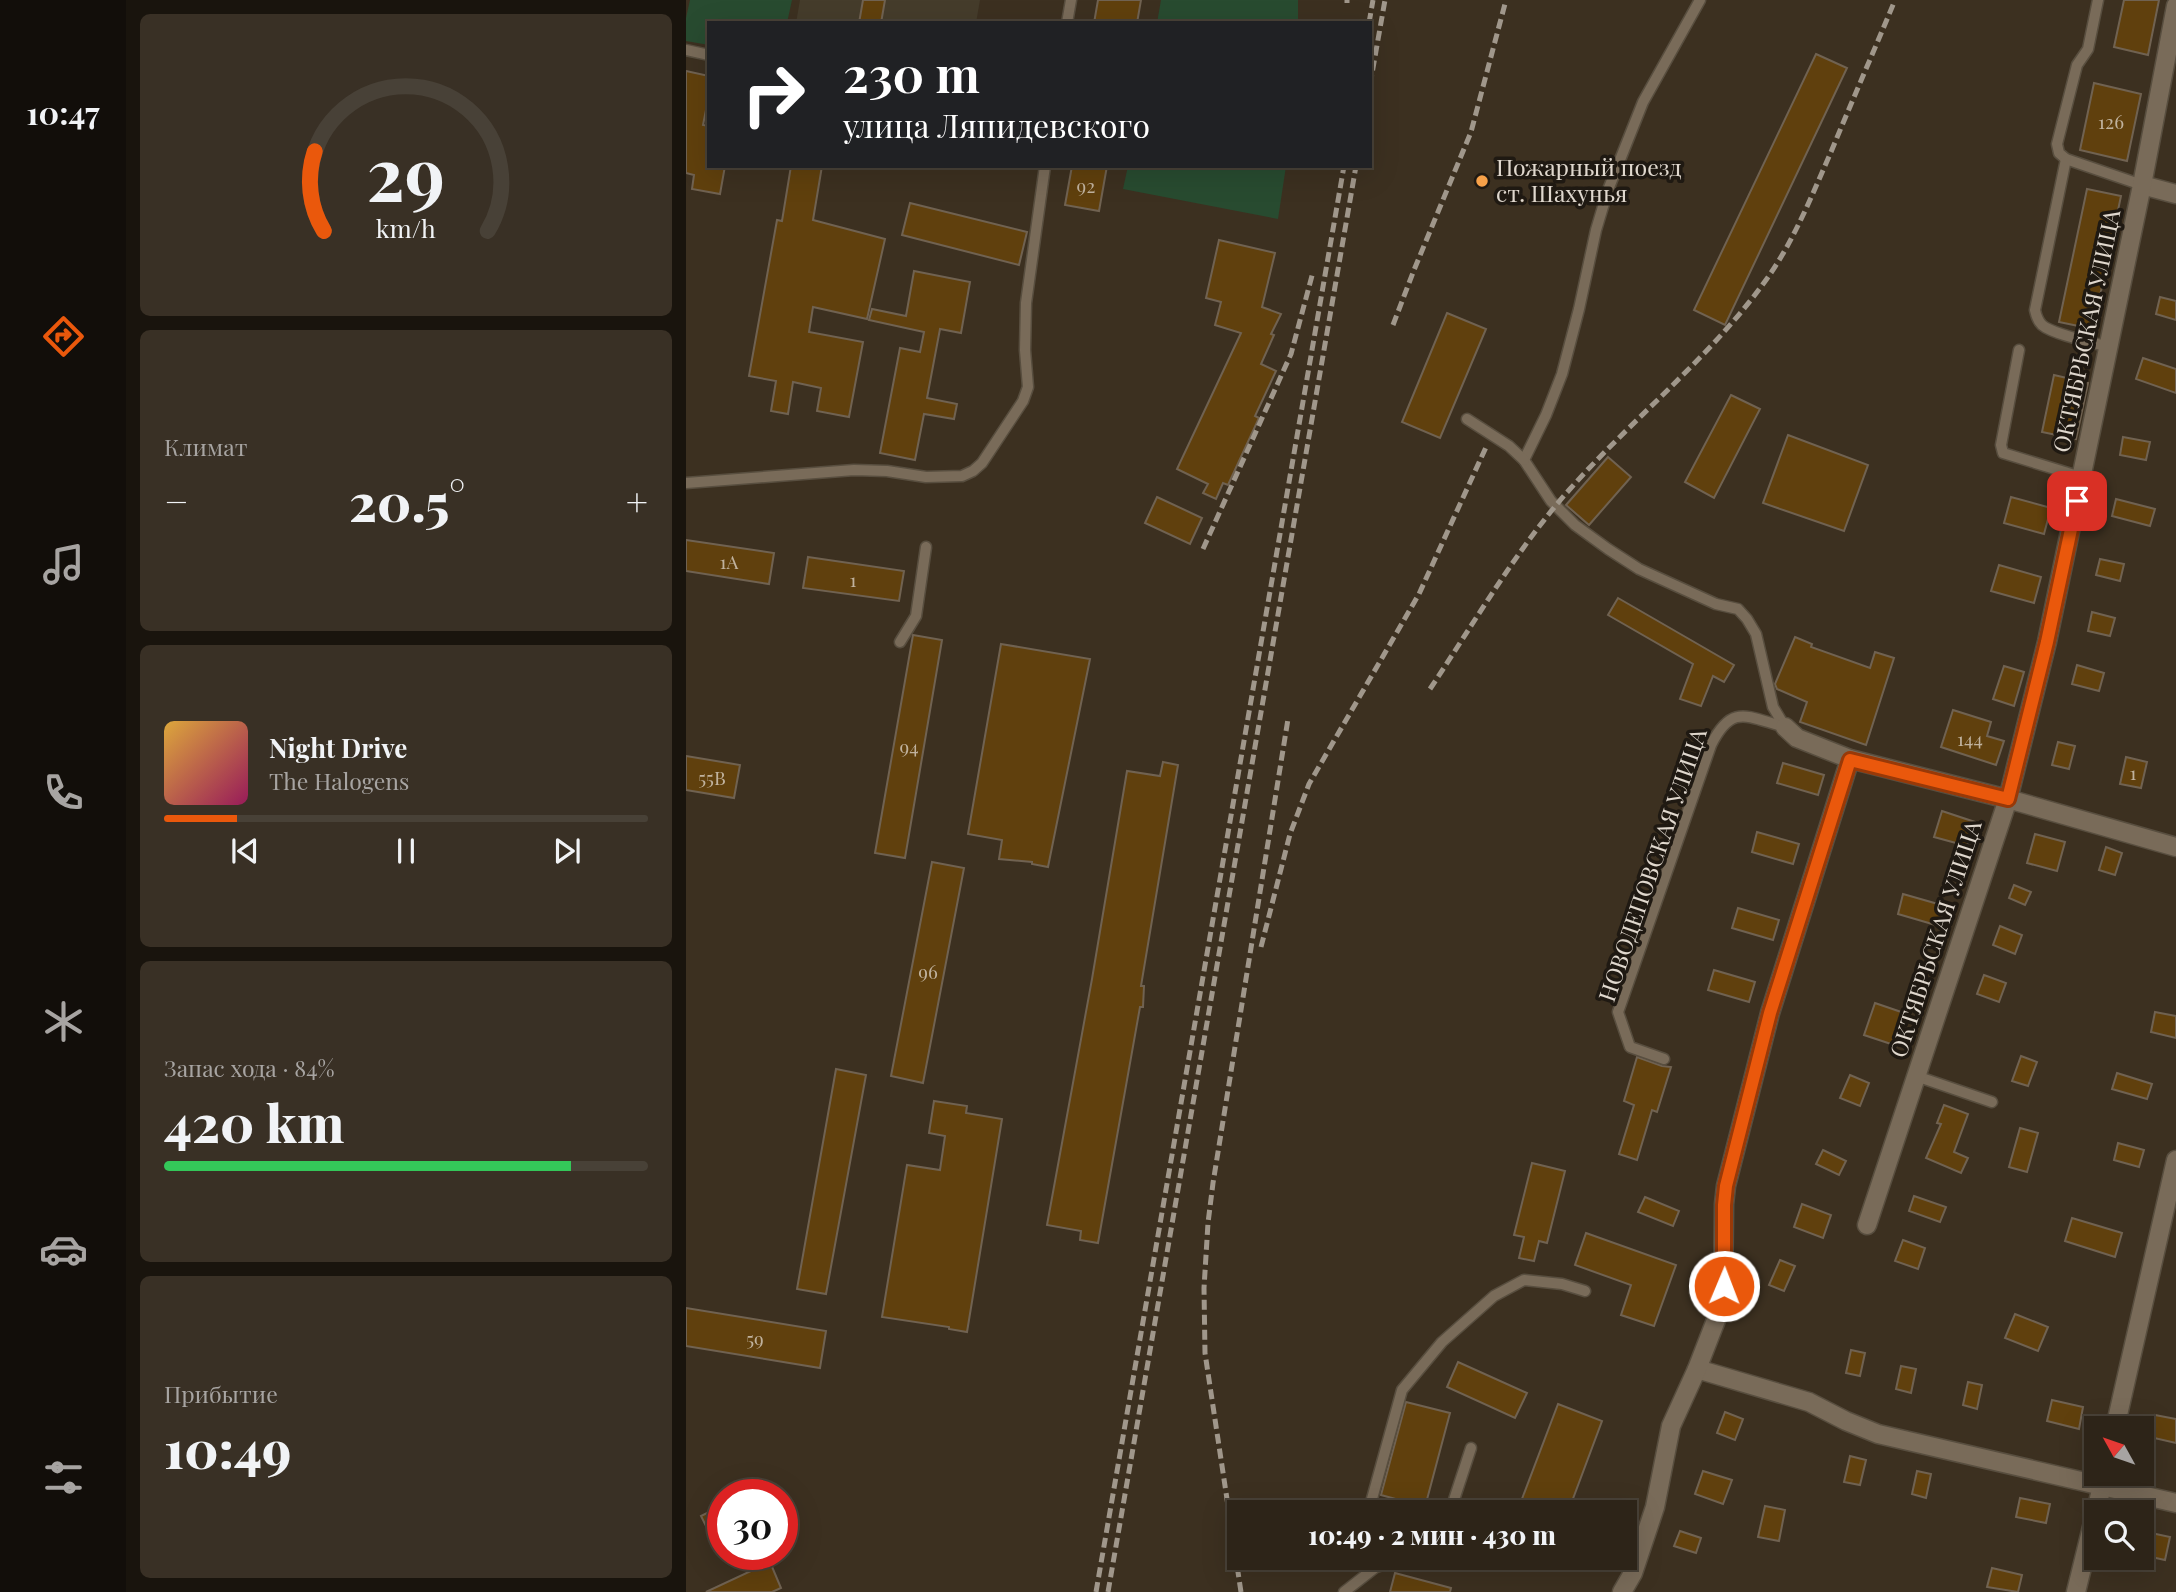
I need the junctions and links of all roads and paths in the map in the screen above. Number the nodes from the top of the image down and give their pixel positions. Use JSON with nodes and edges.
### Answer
{"nodes":[{"id":1,"x":1071,"y":0,"type":"edge"},
{"id":2,"x":1700,"y":0,"type":"edge"},
{"id":3,"x":2098,"y":0,"type":"edge"},
{"id":4,"x":2176,"y":6,"type":"edge"},
{"id":5,"x":1067,"y":21,"type":"edge"},
{"id":6,"x":686,"y":50,"type":"edge"},
{"id":7,"x":707,"y":55,"type":"edge"},
{"id":8,"x":2066,"y":159,"type":"junction"},
{"id":9,"x":1045,"y":168,"type":"edge"},
{"id":10,"x":2142,"y":186,"type":"junction"},
{"id":11,"x":2176,"y":194,"type":"edge"},
{"id":12,"x":2109,"y":347,"type":"junction"},
{"id":13,"x":2019,"y":350,"type":"dead end"},
{"id":14,"x":1467,"y":419,"type":"dead end"},
{"id":15,"x":1524,"y":460,"type":"junction"},
{"id":16,"x":2081,"y":477,"type":"junction"},
{"id":17,"x":686,"y":483,"type":"edge"},
{"id":18,"x":926,"y":547,"type":"dead end"},
{"id":19,"x":900,"y":642,"type":"dead end"},
{"id":20,"x":1785,"y":727,"type":"junction"},
{"id":21,"x":1850,"y":760,"type":"junction"},
{"id":22,"x":2008,"y":799,"type":"junction"},
{"id":23,"x":2176,"y":847,"type":"edge"},
{"id":24,"x":1664,"y":1059,"type":"dead end"},
{"id":25,"x":1916,"y":1076,"type":"junction"},
{"id":26,"x":1992,"y":1102,"type":"dead end"},
{"id":27,"x":2176,"y":1160,"type":"edge"},
{"id":28,"x":1867,"y":1225,"type":"dead end"},
{"id":29,"x":1585,"y":1291,"type":"dead end"},
{"id":30,"x":1697,"y":1369,"type":"junction"},
{"id":31,"x":2118,"y":1416,"type":"edge"},
{"id":32,"x":1471,"y":1448,"type":"dead end"},
{"id":33,"x":2084,"y":1475,"type":"edge"},
{"id":34,"x":2102,"y":1486,"type":"edge"},
{"id":35,"x":2125,"y":1486,"type":"edge"},
{"id":36,"x":1372,"y":1500,"type":"edge"},
{"id":37,"x":1454,"y":1500,"type":"edge"},
{"id":38,"x":2176,"y":1503,"type":"edge"},
{"id":39,"x":1367,"y":1570,"type":"edge"},
{"id":40,"x":1344,"y":1592,"type":"edge"},
{"id":41,"x":1622,"y":1592,"type":"edge"},
{"id":42,"x":2076,"y":1592,"type":"edge"}],
"edges":[{"from":1,"to":5,"type":"lane"},
{"from":2,"to":15,"type":"lane"},
{"from":3,"to":8,"type":"lane"},
{"from":4,"to":10,"type":"street","name":"ОКТЯБРЬСКАЯ УЛИЦА"},
{"from":6,"to":7,"type":"lane"},
{"from":8,"to":10,"type":"lane"},
{"from":8,"to":12,"type":"lane"},
{"from":9,"to":17,"type":"lane"},
{"from":10,"to":11,"type":"street"},
{"from":10,"to":12,"type":"street","name":"ОКТЯБРЬСКАЯ УЛИЦА"},
{"from":12,"to":16,"type":"street","name":"ОКТЯБРЬСКАЯ УЛИЦА"},
{"from":13,"to":16,"type":"lane"},
{"from":14,"to":15,"type":"lane"},
{"from":15,"to":20,"type":"lane"},
{"from":16,"to":22,"type":"street","name":"ОКТЯБРЬСКАЯ УЛИЦА"},
{"from":18,"to":19,"type":"lane"},
{"from":20,"to":21,"type":"street"},
{"from":20,"to":24,"type":"lane","name":"НОВОДЕПОВСКАЯ УЛИЦА"},
{"from":21,"to":22,"type":"street"},
{"from":21,"to":30,"type":"street"},
{"from":22,"to":23,"type":"street"},
{"from":22,"to":25,"type":"street","name":"ОКТЯБРЬСКАЯ УЛИЦА"},
{"from":25,"to":26,"type":"lane"},
{"from":25,"to":28,"type":"street","name":"ОКТЯБРЬСКАЯ УЛИЦА"},
{"from":27,"to":31,"type":"street"},
{"from":29,"to":36,"type":"lane"},
{"from":30,"to":33,"type":"street"},
{"from":30,"to":41,"type":"street"},
{"from":32,"to":37,"type":"lane"},
{"from":34,"to":42,"type":"street"},
{"from":35,"to":38,"type":"street"},
{"from":39,"to":40,"type":"lane"}]}
